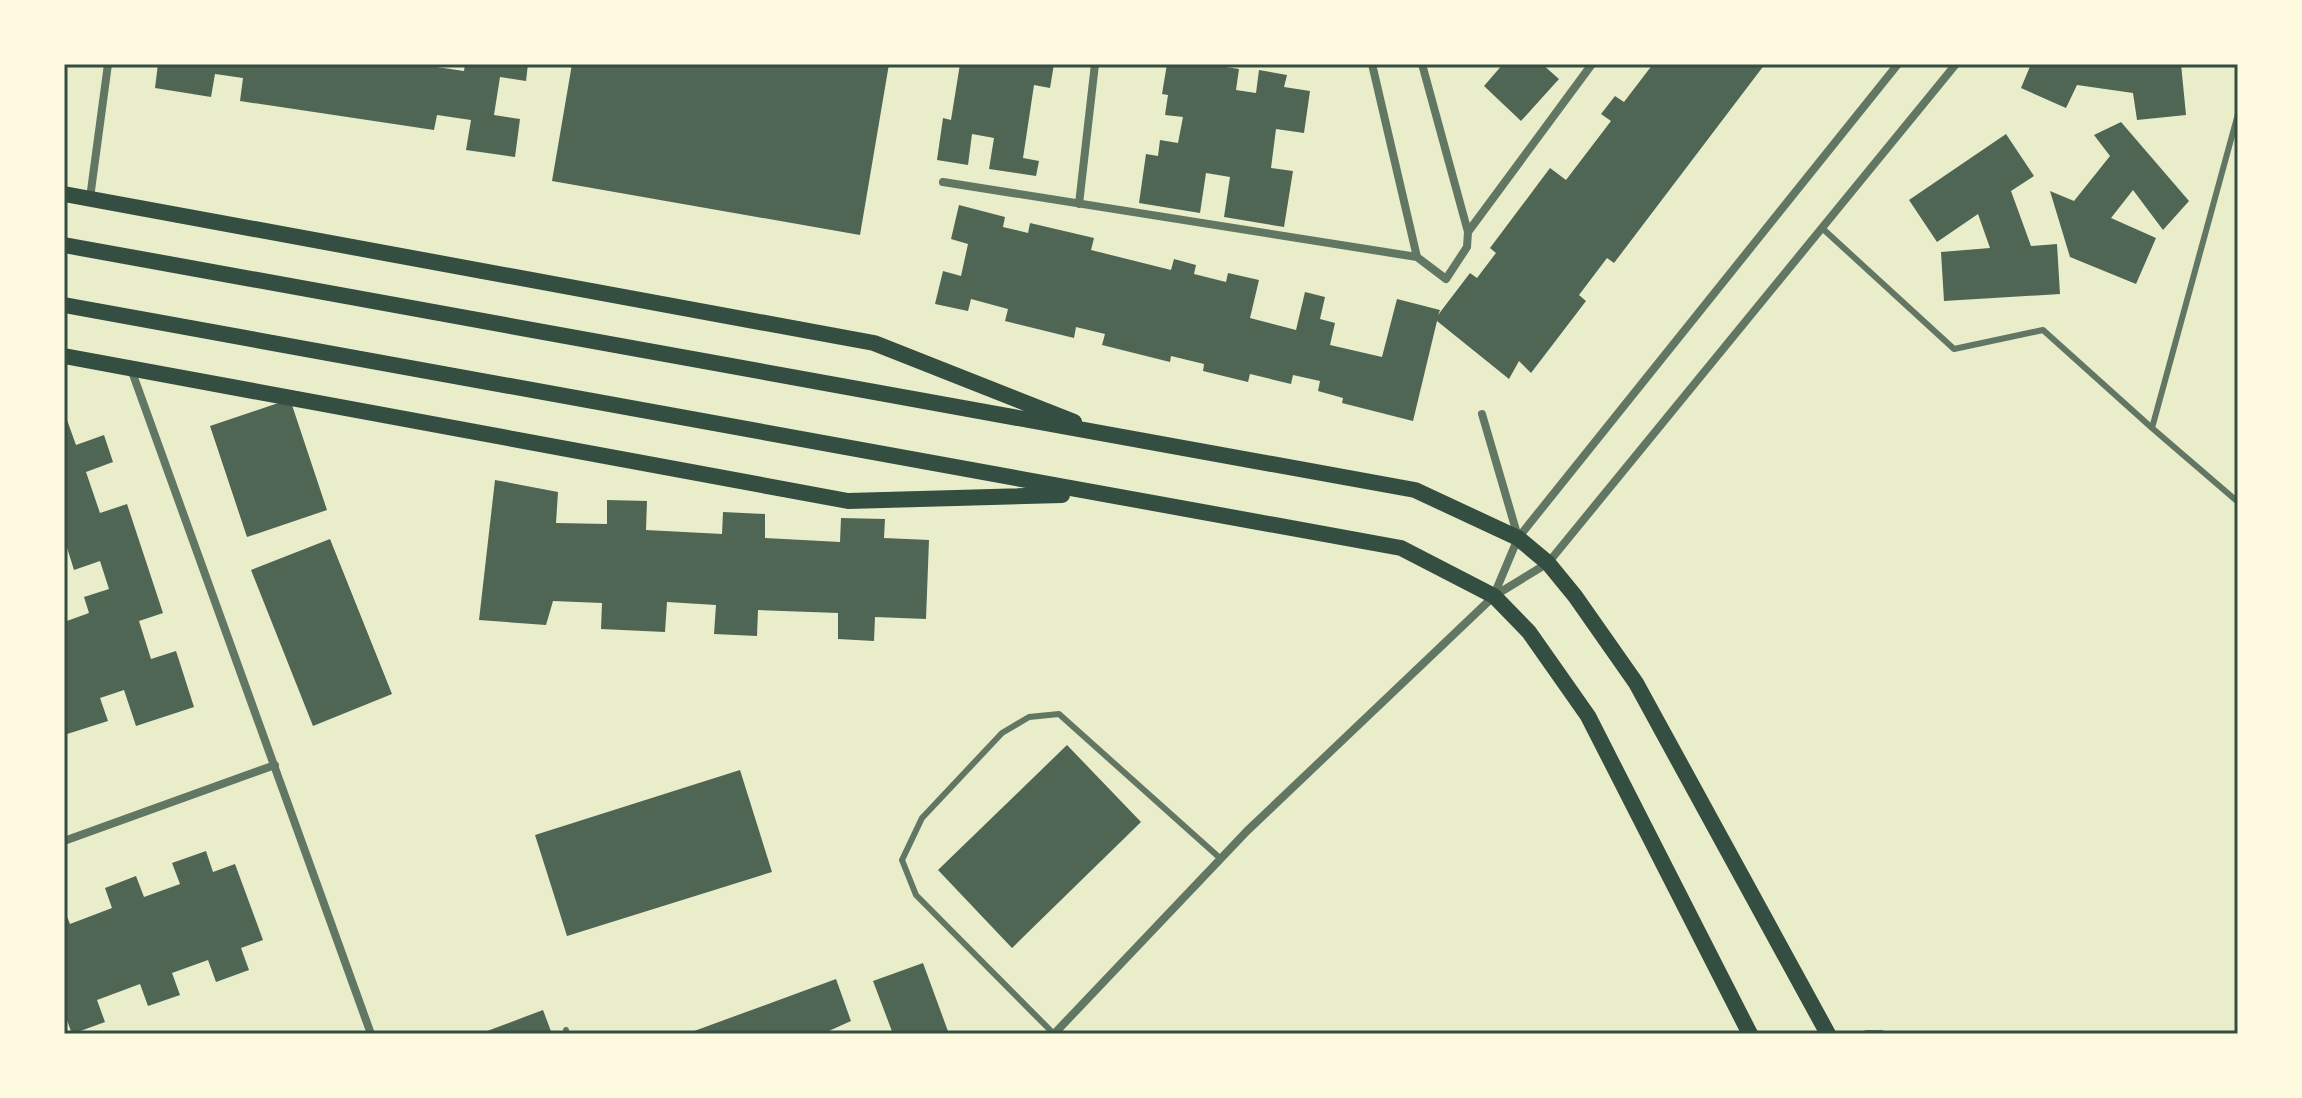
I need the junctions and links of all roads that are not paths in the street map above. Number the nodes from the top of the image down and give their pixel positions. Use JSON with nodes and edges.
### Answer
{"nodes":[{"id":1,"x":108,"y":64,"type":"edge"},
{"id":2,"x":1095,"y":64,"type":"edge"},
{"id":3,"x":1372,"y":64,"type":"edge"},
{"id":4,"x":1422,"y":64,"type":"edge"},
{"id":5,"x":1592,"y":64,"type":"edge"},
{"id":6,"x":1898,"y":64,"type":"edge"},
{"id":7,"x":1956,"y":64,"type":"edge"},
{"id":8,"x":2238,"y":114,"type":"edge"},
{"id":9,"x":943,"y":182,"type":"dead end"},
{"id":10,"x":64,"y":194,"type":"edge"},
{"id":11,"x":90,"y":198,"type":"junction"},
{"id":12,"x":1079,"y":204,"type":"junction"},
{"id":13,"x":1822,"y":228,"type":"junction"},
{"id":14,"x":1468,"y":232,"type":"junction"},
{"id":15,"x":64,"y":245,"type":"edge"},
{"id":16,"x":1417,"y":257,"type":"junction"},
{"id":17,"x":64,"y":305,"type":"edge"},
{"id":18,"x":64,"y":356,"type":"edge"},
{"id":19,"x":131,"y":368,"type":"junction"},
{"id":20,"x":1482,"y":414,"type":"dead end"},
{"id":21,"x":2152,"y":428,"type":"junction"},
{"id":22,"x":1107,"y":435,"type":"junction"},
{"id":23,"x":1095,"y":494,"type":"junction"},
{"id":24,"x":2238,"y":502,"type":"edge"},
{"id":25,"x":1518,"y":538,"type":"junction"},
{"id":26,"x":1548,"y":563,"type":"junction"},
{"id":27,"x":1494,"y":596,"type":"junction"},
{"id":28,"x":275,"y":765,"type":"junction"},
{"id":29,"x":64,"y":841,"type":"edge"},
{"id":30,"x":1221,"y":859,"type":"junction"},
{"id":31,"x":371,"y":1034,"type":"edge"},
{"id":32,"x":1054,"y":1034,"type":"edge"},
{"id":33,"x":1750,"y":1034,"type":"edge"},
{"id":34,"x":1828,"y":1034,"type":"edge"},
{"id":35,"x":1867,"y":1034,"type":"edge"},
{"id":36,"x":1881,"y":1034,"type":"edge"}],
"edges":[{"from":1,"to":11,"type":"street"},
{"from":2,"to":12,"type":"street"},
{"from":3,"to":16,"type":"street"},
{"from":4,"to":14,"type":"street"},
{"from":5,"to":14,"type":"street"},
{"from":6,"to":25,"type":"street"},
{"from":7,"to":13,"type":"street"},
{"from":8,"to":21,"type":"lane"},
{"from":9,"to":12,"type":"street"},
{"from":10,"to":11,"type":"main road"},
{"from":11,"to":22,"type":"main road"},
{"from":12,"to":16,"type":"street"},
{"from":13,"to":21,"type":"lane"},
{"from":13,"to":26,"type":"street"},
{"from":14,"to":16,"type":"street"},
{"from":15,"to":22,"type":"main road"},
{"from":17,"to":23,"type":"main road"},
{"from":18,"to":19,"type":"main road"},
{"from":19,"to":23,"type":"main road"},
{"from":19,"to":28,"type":"street"},
{"from":20,"to":25,"type":"street"},
{"from":21,"to":24,"type":"lane"},
{"from":22,"to":25,"type":"main road"},
{"from":23,"to":27,"type":"main road"},
{"from":25,"to":26,"type":"main road"},
{"from":25,"to":27,"type":"street"},
{"from":26,"to":27,"type":"street"},
{"from":26,"to":34,"type":"main road"},
{"from":27,"to":30,"type":"street"},
{"from":27,"to":33,"type":"main road"},
{"from":28,"to":29,"type":"street"},
{"from":28,"to":31,"type":"street"},
{"from":30,"to":32,"type":"street"},
{"from":30,"to":32,"type":"lane"},
{"from":35,"to":36,"type":"street"}]}
